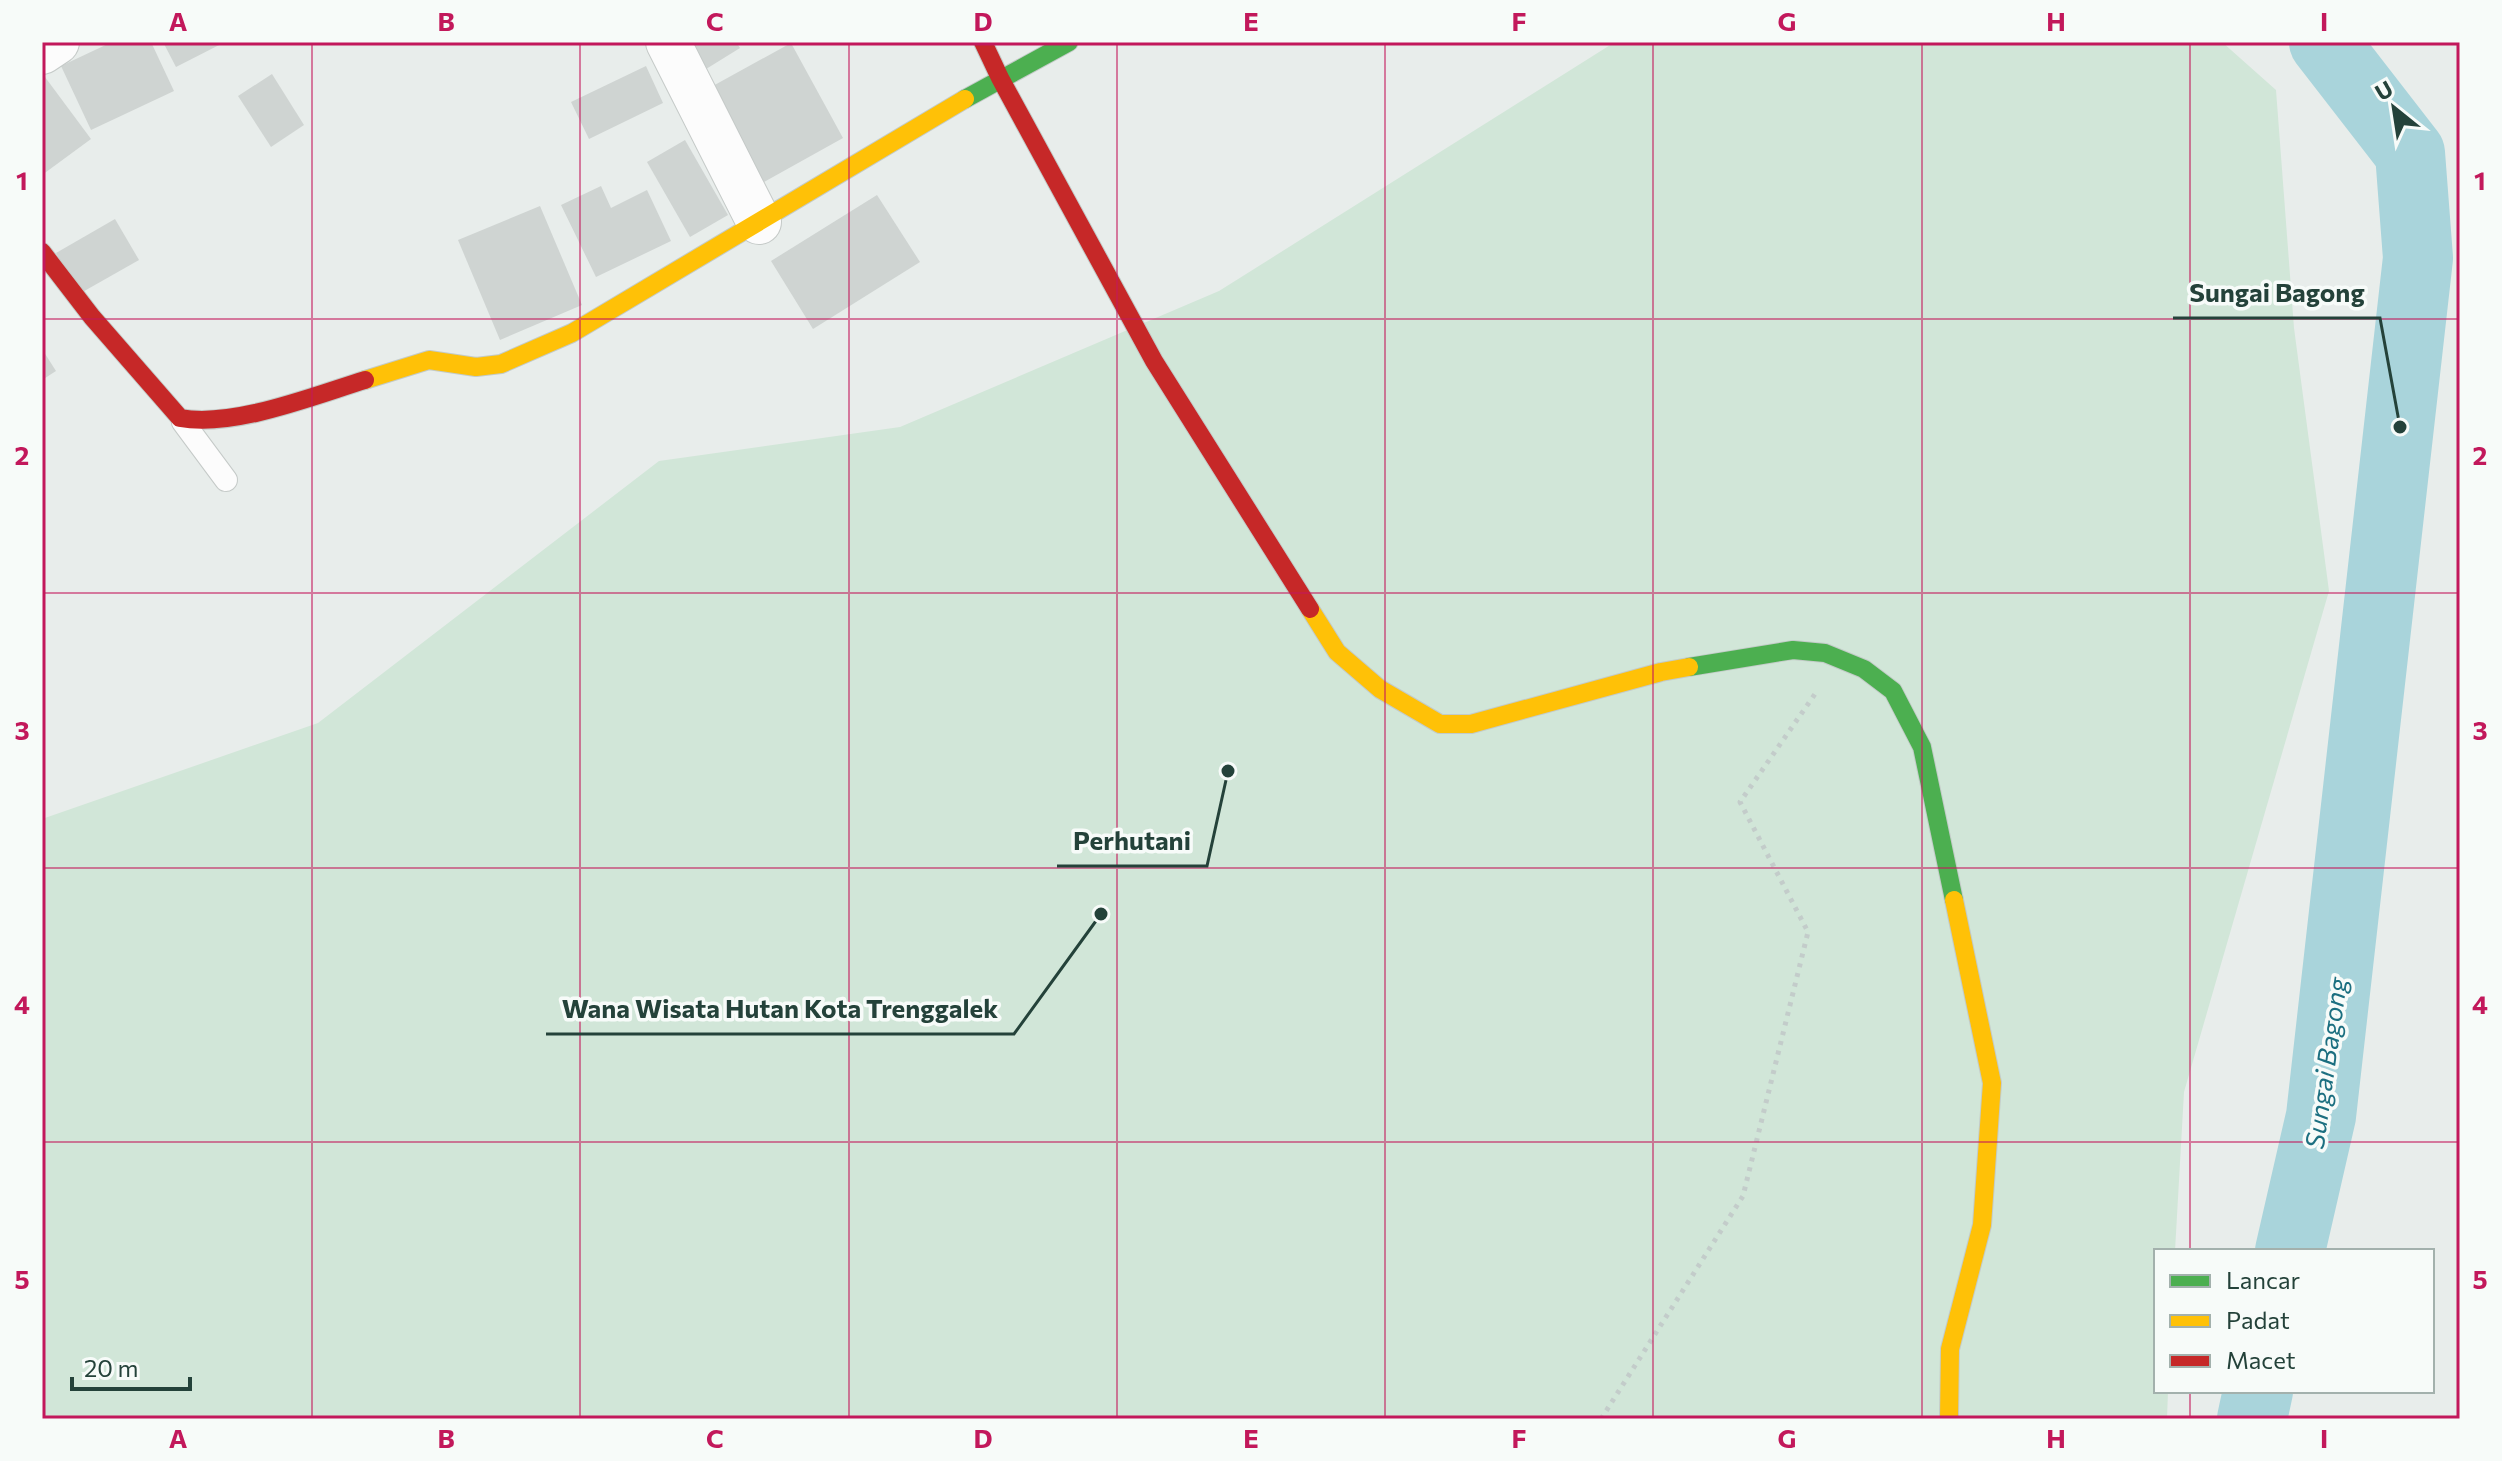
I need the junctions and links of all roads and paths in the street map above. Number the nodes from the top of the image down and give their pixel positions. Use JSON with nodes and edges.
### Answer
{"nodes":[{"id":1,"x":57,"y":42,"type":"edge"},
{"id":2,"x":668,"y":42,"type":"edge"},
{"id":3,"x":983,"y":42,"type":"edge"},
{"id":4,"x":1069,"y":42,"type":"edge"},
{"id":5,"x":42,"y":52,"type":"edge"},
{"id":6,"x":1000,"y":78,"type":"junction"},
{"id":7,"x":759,"y":222,"type":"junction"},
{"id":8,"x":42,"y":252,"type":"edge"},
{"id":9,"x":180,"y":418,"type":"junction"},
{"id":10,"x":226,"y":480,"type":"dead end"},
{"id":11,"x":1843,"y":659,"type":"junction"},
{"id":12,"x":1601,"y":1419,"type":"edge"},
{"id":13,"x":1949,"y":1419,"type":"edge"}],
"edges":[{"from":1,"to":5,"type":"street"},
{"from":2,"to":7,"type":"street"},
{"from":3,"to":6,"type":"street"},
{"from":4,"to":6,"type":"street"},
{"from":6,"to":7,"type":"street"},
{"from":6,"to":11,"type":"street"},
{"from":7,"to":9,"type":"street"},
{"from":8,"to":9,"type":"street"},
{"from":9,"to":10,"type":"lane"},
{"from":11,"to":12,"type":"path"},
{"from":11,"to":13,"type":"street"}]}
